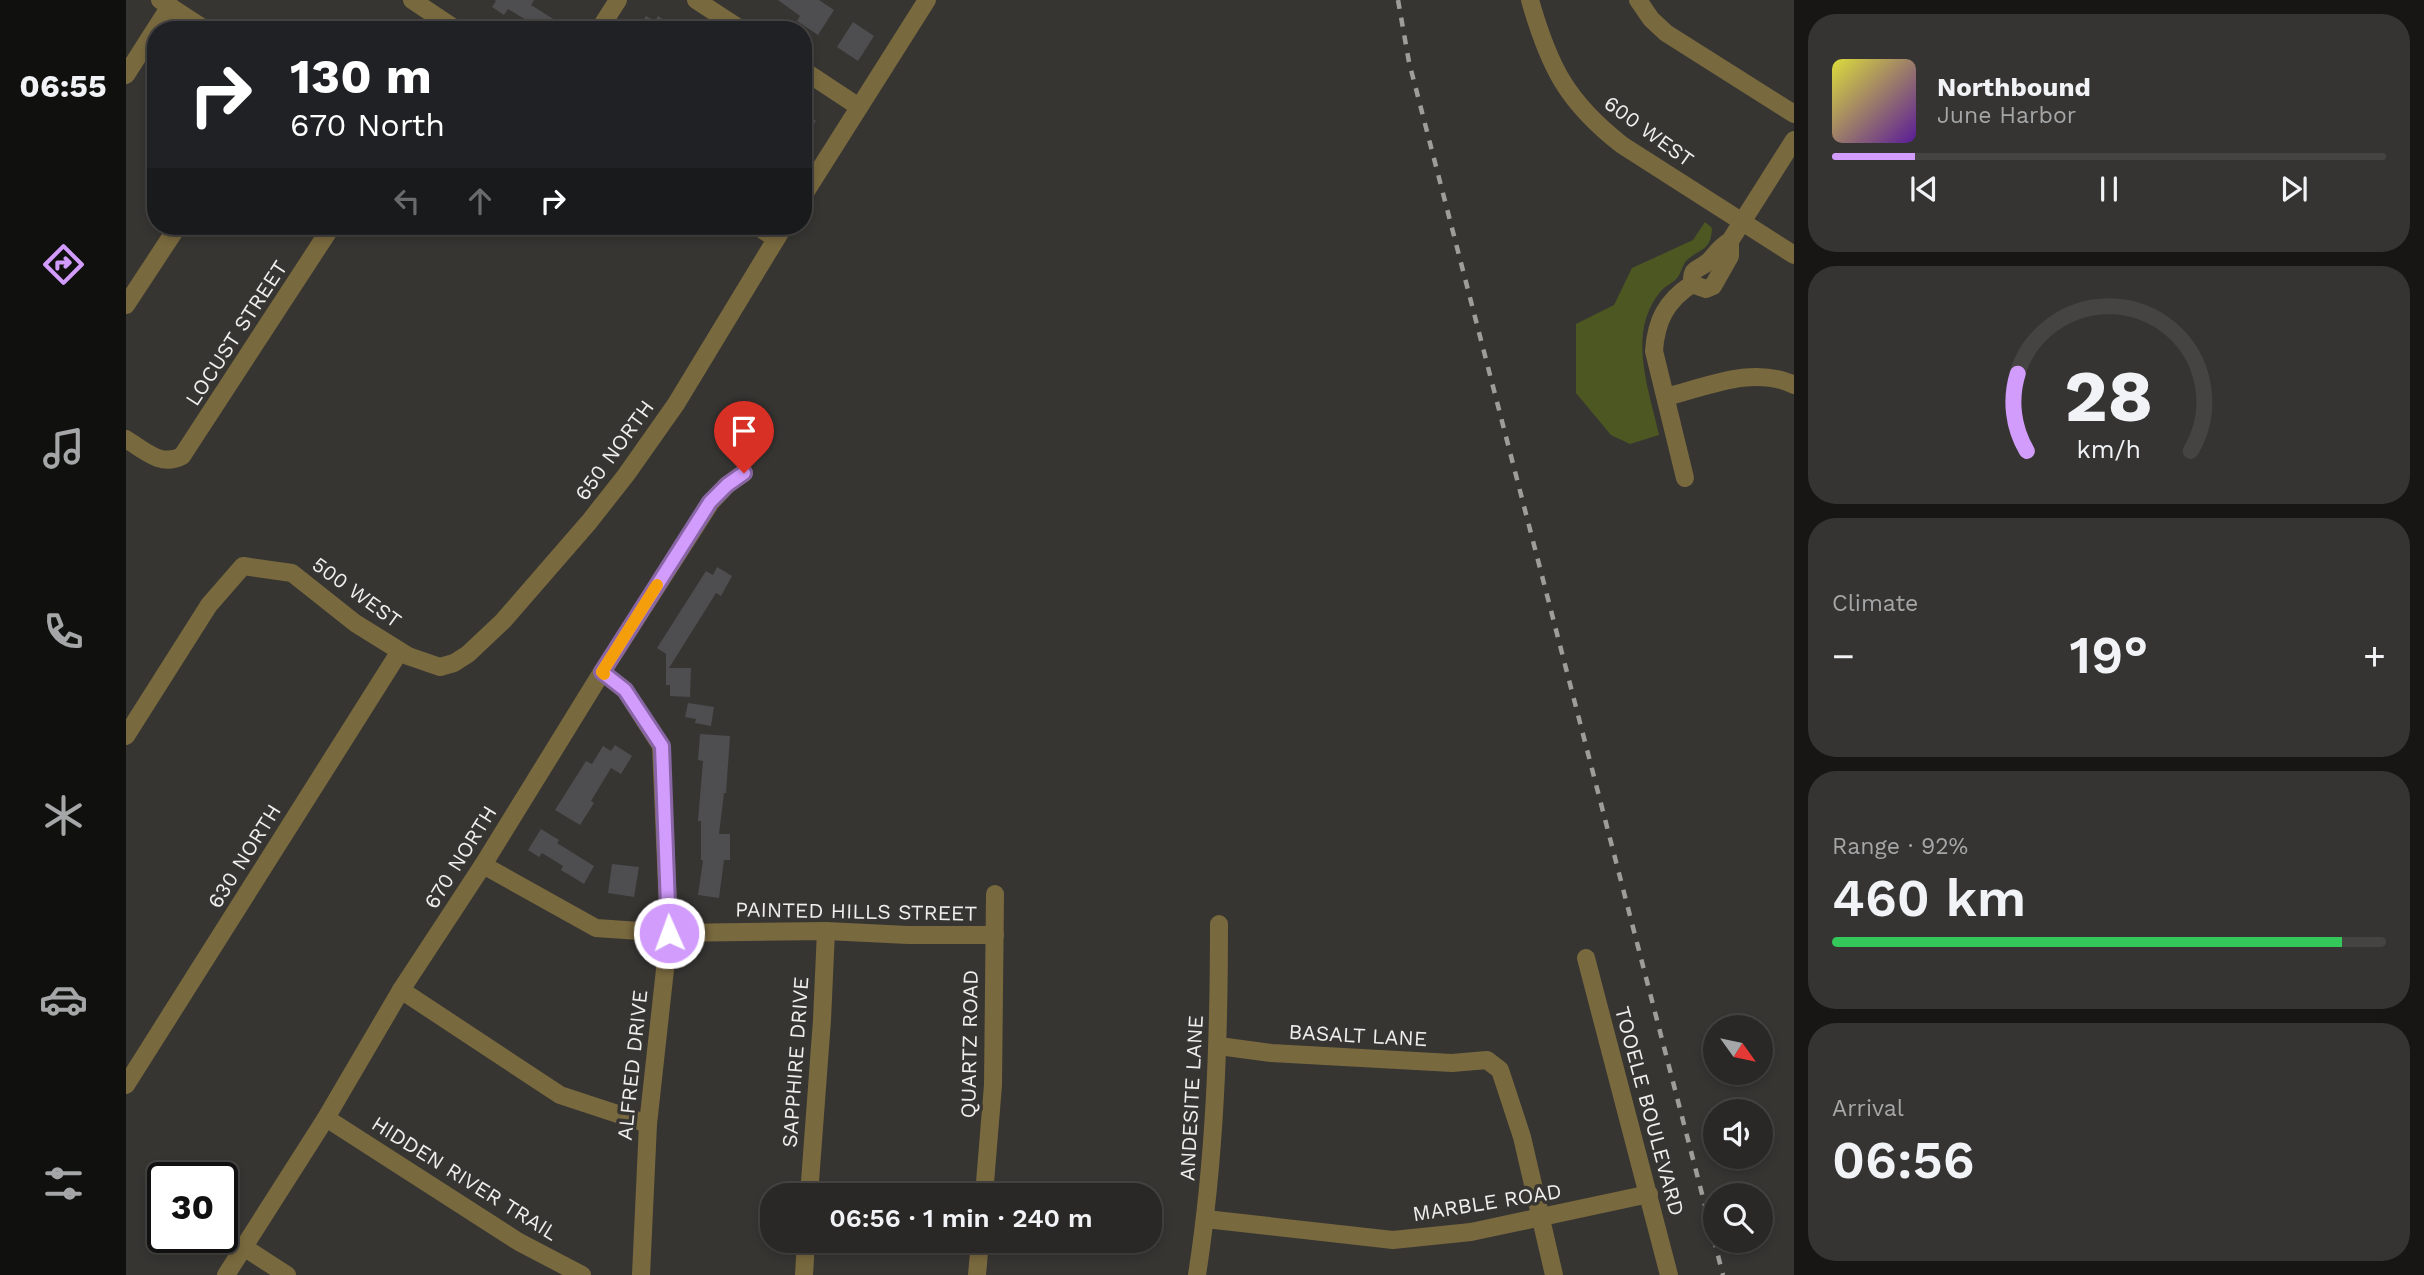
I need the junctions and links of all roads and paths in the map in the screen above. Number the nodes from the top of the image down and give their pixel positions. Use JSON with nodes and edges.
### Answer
{"nodes":[{"id":1,"x":412,"y":0,"type":"edge"},
{"id":2,"x":618,"y":0,"type":"edge"},
{"id":3,"x":696,"y":0,"type":"edge"},
{"id":4,"x":927,"y":0,"type":"edge"},
{"id":5,"x":1530,"y":0,"type":"edge"},
{"id":6,"x":1638,"y":0,"type":"edge"},
{"id":7,"x":165,"y":3,"type":"edge"},
{"id":8,"x":155,"y":21,"type":"edge"},
{"id":9,"x":192,"y":21,"type":"edge"},
{"id":10,"x":444,"y":21,"type":"edge"},
{"id":11,"x":605,"y":21,"type":"edge"},
{"id":12,"x":728,"y":21,"type":"edge"},
{"id":13,"x":147,"y":36,"type":"edge"},
{"id":14,"x":126,"y":75,"type":"edge"},
{"id":15,"x":812,"y":76,"type":"edge"},
{"id":16,"x":859,"y":107,"type":"junction"},
{"id":17,"x":1794,"y":114,"type":"edge"},
{"id":18,"x":1794,"y":141,"type":"edge"},
{"id":19,"x":812,"y":182,"type":"edge"},
{"id":20,"x":1742,"y":223,"type":"junction"},
{"id":21,"x":172,"y":235,"type":"edge"},
{"id":22,"x":326,"y":235,"type":"edge"},
{"id":23,"x":778,"y":235,"type":"edge"},
{"id":24,"x":1794,"y":255,"type":"edge"},
{"id":25,"x":126,"y":305,"type":"edge"},
{"id":26,"x":1794,"y":385,"type":"edge"},
{"id":27,"x":1666,"y":397,"type":"junction"},
{"id":28,"x":126,"y":439,"type":"edge"},
{"id":29,"x":744,"y":473,"type":"dead end"},
{"id":30,"x":1685,"y":478,"type":"dead end"},
{"id":31,"x":400,"y":651,"type":"junction"},
{"id":32,"x":440,"y":667,"type":"joint"},
{"id":33,"x":602,"y":672,"type":"junction"},
{"id":34,"x":126,"y":736,"type":"edge"},
{"id":35,"x":483,"y":865,"type":"junction"},
{"id":36,"x":995,"y":894,"type":"dead end"},
{"id":37,"x":1219,"y":923,"type":"dead end"},
{"id":38,"x":825,"y":931,"type":"junction"},
{"id":39,"x":669,"y":933,"type":"junction"},
{"id":40,"x":995,"y":936,"type":"junction"},
{"id":41,"x":1586,"y":958,"type":"dead end"},
{"id":42,"x":401,"y":990,"type":"junction"},
{"id":43,"x":1219,"y":1046,"type":"junction"},
{"id":44,"x":126,"y":1085,"type":"edge"},
{"id":45,"x":327,"y":1118,"type":"junction"},
{"id":46,"x":648,"y":1124,"type":"junction"},
{"id":47,"x":810,"y":1183,"type":"edge"},
{"id":48,"x":985,"y":1183,"type":"edge"},
{"id":49,"x":1649,"y":1194,"type":"junction"},
{"id":50,"x":1206,"y":1219,"type":"junction"},
{"id":51,"x":1540,"y":1219,"type":"junction"},
{"id":52,"x":245,"y":1248,"type":"junction"},
{"id":53,"x":805,"y":1253,"type":"edge"},
{"id":54,"x":979,"y":1253,"type":"edge"},
{"id":55,"x":226,"y":1275,"type":"edge"},
{"id":56,"x":287,"y":1275,"type":"edge"},
{"id":57,"x":582,"y":1275,"type":"edge"},
{"id":58,"x":641,"y":1275,"type":"edge"},
{"id":59,"x":804,"y":1275,"type":"edge"},
{"id":60,"x":977,"y":1275,"type":"edge"},
{"id":61,"x":1197,"y":1275,"type":"edge"},
{"id":62,"x":1554,"y":1275,"type":"edge"},
{"id":63,"x":1669,"y":1275,"type":"edge"}],
"edges":[{"from":1,"to":10,"type":"street"},
{"from":2,"to":11,"type":"street"},
{"from":3,"to":12,"type":"street"},
{"from":4,"to":16,"type":"street"},
{"from":5,"to":20,"type":"street","name":"600 WEST"},
{"from":6,"to":17,"type":"street"},
{"from":7,"to":8,"type":"street"},
{"from":7,"to":9,"type":"street"},
{"from":13,"to":14,"type":"street"},
{"from":15,"to":16,"type":"street"},
{"from":16,"to":19,"type":"street"},
{"from":18,"to":20,"type":"street"},
{"from":20,"to":24,"type":"street","name":"600 WEST"},
{"from":20,"to":27,"type":"street"},
{"from":21,"to":25,"type":"street"},
{"from":22,"to":28,"type":"street","name":"LOCUST STREET"},
{"from":23,"to":32,"type":"street","name":"650 NORTH"},
{"from":26,"to":27,"type":"street"},
{"from":27,"to":30,"type":"street"},
{"from":29,"to":33,"type":"street","name":"670 NORTH"},
{"from":31,"to":32,"type":"street","name":"500 WEST"},
{"from":31,"to":34,"type":"street","name":"500 WEST"},
{"from":31,"to":44,"type":"street","name":"630 NORTH"},
{"from":33,"to":35,"type":"street","name":"670 NORTH"},
{"from":33,"to":39,"type":"street","name":"ALFRED DRIVE"},
{"from":35,"to":39,"type":"street","name":"PAINTED HILLS STREET"},
{"from":35,"to":42,"type":"street","name":"670 NORTH"},
{"from":36,"to":40,"type":"street","name":"QUARTZ ROAD"},
{"from":37,"to":43,"type":"street","name":"ANDESITE LANE"},
{"from":38,"to":39,"type":"street","name":"PAINTED HILLS STREET"},
{"from":38,"to":40,"type":"street","name":"PAINTED HILLS STREET"},
{"from":38,"to":47,"type":"street","name":"SAPPHIRE DRIVE"},
{"from":39,"to":46,"type":"street","name":"ALFRED DRIVE"},
{"from":40,"to":48,"type":"street","name":"QUARTZ ROAD"},
{"from":41,"to":49,"type":"street","name":"TOOELE BOULEVARD"},
{"from":42,"to":45,"type":"street","name":"670 NORTH"},
{"from":42,"to":46,"type":"street"},
{"from":43,"to":50,"type":"street","name":"ANDESITE LANE"},
{"from":43,"to":51,"type":"street","name":"BASALT LANE"},
{"from":45,"to":52,"type":"street","name":"670 NORTH"},
{"from":45,"to":57,"type":"street","name":"HIDDEN RIVER TRAIL"},
{"from":46,"to":58,"type":"street","name":"ALFRED DRIVE"},
{"from":49,"to":51,"type":"street","name":"MARBLE ROAD"},
{"from":49,"to":63,"type":"street","name":"TOOELE BOULEVARD"},
{"from":50,"to":51,"type":"street","name":"MARBLE ROAD"},
{"from":50,"to":61,"type":"street","name":"ANDESITE LANE"},
{"from":51,"to":62,"type":"street"},
{"from":52,"to":55,"type":"street","name":"670 NORTH"},
{"from":52,"to":56,"type":"street"},
{"from":53,"to":59,"type":"street"},
{"from":54,"to":60,"type":"street"}]}
